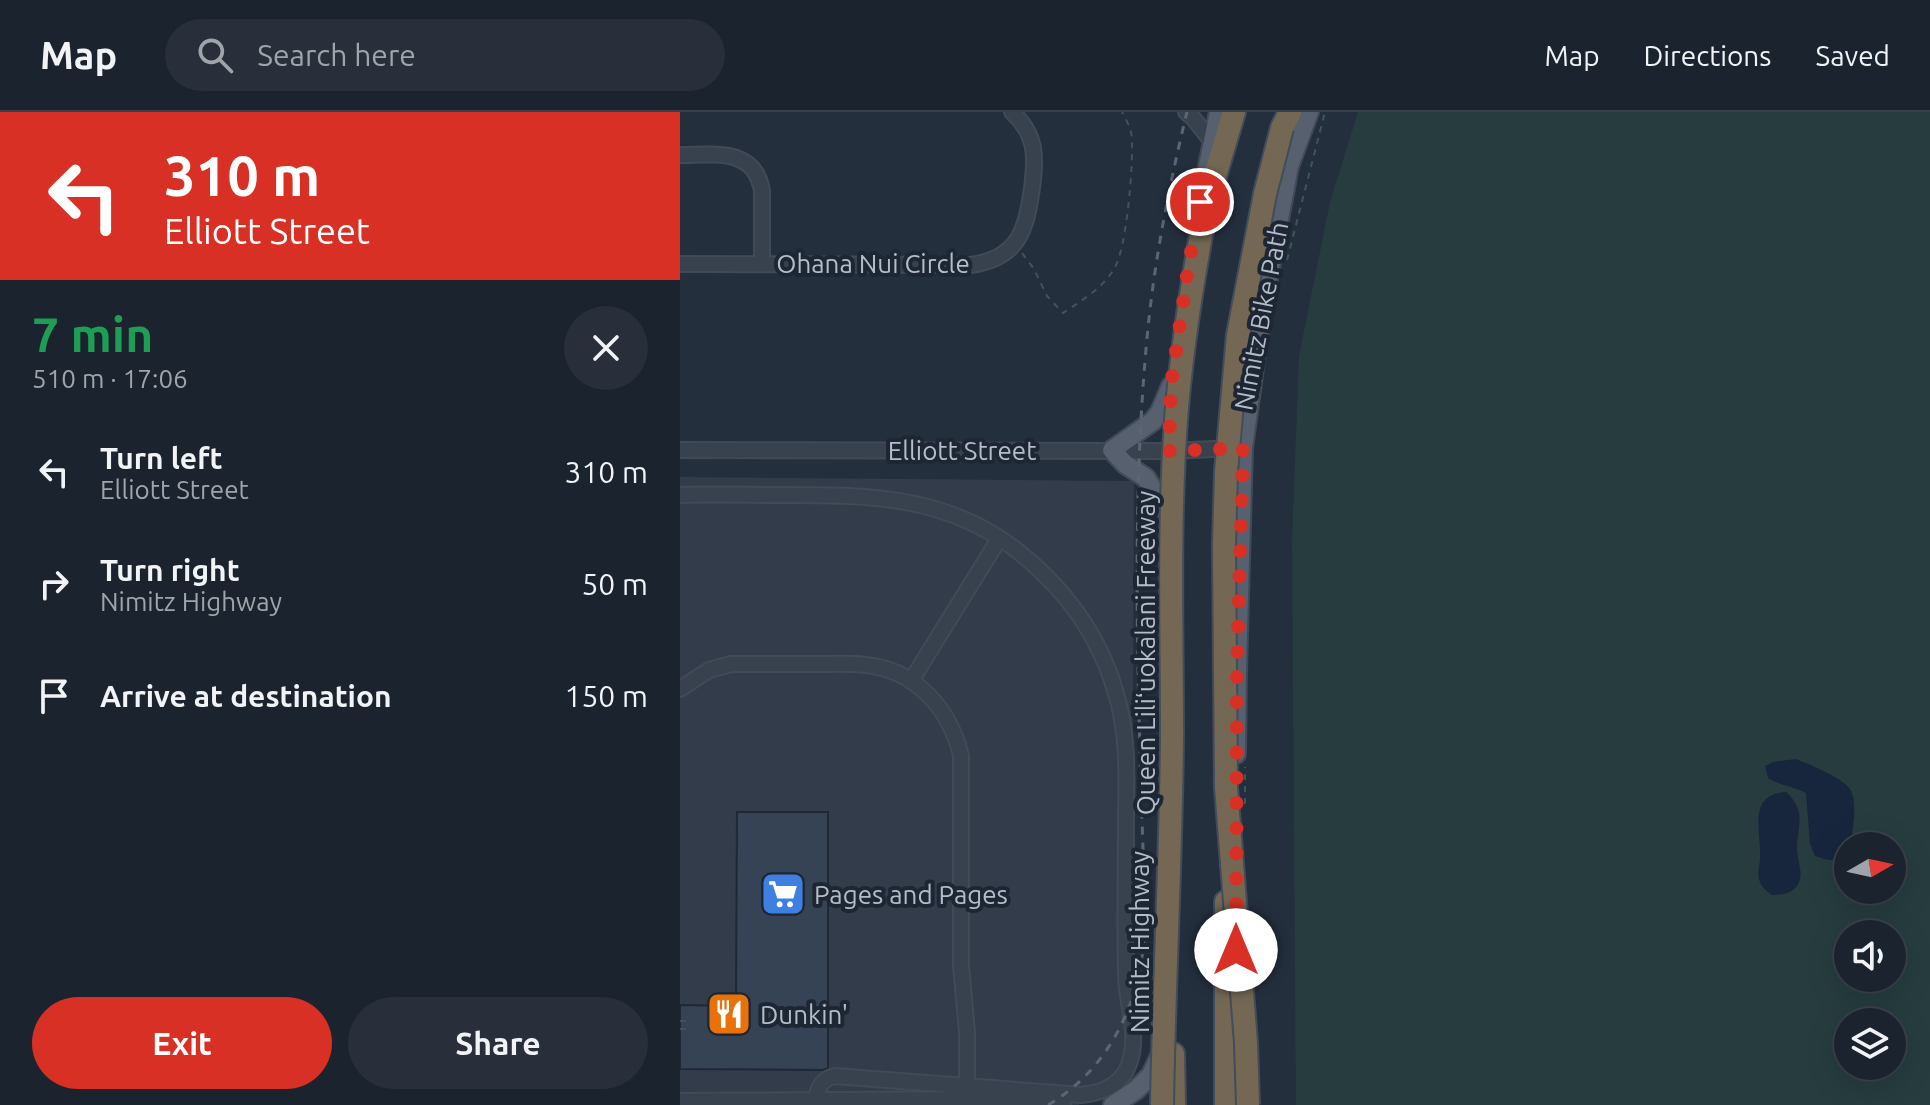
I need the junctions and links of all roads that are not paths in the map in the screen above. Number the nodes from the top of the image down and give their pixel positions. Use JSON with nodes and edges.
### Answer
{"nodes":[{"id":1,"x":1012,"y":112,"type":"edge"},
{"id":2,"x":1186,"y":112,"type":"edge"},
{"id":3,"x":1219,"y":112,"type":"edge"},
{"id":4,"x":1227,"y":112,"type":"edge"},
{"id":5,"x":1234,"y":112,"type":"edge"},
{"id":6,"x":1309,"y":112,"type":"edge"},
{"id":7,"x":1287,"y":117,"type":"edge"},
{"id":8,"x":1213,"y":143,"type":"junction"},
{"id":9,"x":680,"y":155,"type":"edge"},
{"id":10,"x":1207,"y":203,"type":"junction"},
{"id":11,"x":680,"y":264,"type":"edge"},
{"id":12,"x":762,"y":264,"type":"junction"},
{"id":13,"x":1171,"y":386,"type":"junction"},
{"id":14,"x":1243,"y":448,"type":"junction"},
{"id":15,"x":680,"y":450,"type":"edge"},
{"id":16,"x":1112,"y":450,"type":"junction"},
{"id":17,"x":1169,"y":451,"type":"junction"},
{"id":18,"x":680,"y":495,"type":"edge"},
{"id":19,"x":1165,"y":509,"type":"junction"},
{"id":20,"x":999,"y":539,"type":"junction"},
{"id":21,"x":911,"y":681,"type":"junction"},
{"id":22,"x":680,"y":689,"type":"edge"},
{"id":23,"x":1172,"y":737,"type":"junction"},
{"id":24,"x":1226,"y":787,"type":"junction"},
{"id":25,"x":1166,"y":1042,"type":"junction"},
{"id":26,"x":967,"y":1087,"type":"junction"},
{"id":27,"x":817,"y":1094,"type":"dead end"},
{"id":28,"x":680,"y":1101,"type":"edge"},
{"id":29,"x":700,"y":1103,"type":"edge"},
{"id":30,"x":934,"y":1103,"type":"edge"},
{"id":31,"x":1063,"y":1105,"type":"edge"},
{"id":32,"x":1113,"y":1105,"type":"edge"},
{"id":33,"x":1164,"y":1105,"type":"edge"},
{"id":34,"x":1174,"y":1105,"type":"edge"},
{"id":35,"x":1226,"y":1105,"type":"edge"},
{"id":36,"x":1235,"y":1105,"type":"edge"},
{"id":37,"x":1248,"y":1105,"type":"edge"}],
"edges":[{"from":1,"to":12,"type":"street","name":"Ohana Nui Circle"},
{"from":2,"to":8,"type":"street"},
{"from":3,"to":8,"type":"main road","name":"Nimitz Highway"},
{"from":4,"to":10,"type":"highway"},
{"from":5,"to":10,"type":"highway","name":"Queen Liliʻuokalani Freeway"},
{"from":6,"to":14,"type":"main road"},
{"from":7,"to":24,"type":"highway","bridge":true},
{"from":8,"to":13,"type":"main road","name":"Nimitz Highway"},
{"from":9,"to":12,"type":"street"},
{"from":10,"to":23,"type":"highway","name":"Queen Liliʻuokalani Freeway","bridge":true},
{"from":11,"to":12,"type":"street","name":"Ohana Nui Circle"},
{"from":13,"to":16,"type":"main road"},
{"from":13,"to":17,"type":"main road","name":"Nimitz Highway"},
{"from":14,"to":17,"type":"street","name":"Elliott Street"},
{"from":14,"to":36,"type":"main road"},
{"from":15,"to":16,"type":"street","name":"Elliott Street"},
{"from":16,"to":17,"type":"street","name":"Elliott Street"},
{"from":16,"to":19,"type":"main road"},
{"from":17,"to":19,"type":"main road","name":"Nimitz Highway"},
{"from":18,"to":20,"type":"street"},
{"from":19,"to":25,"type":"main road","name":"Nimitz Highway"},
{"from":20,"to":21,"type":"street"},
{"from":20,"to":26,"type":"street"},
{"from":21,"to":22,"type":"street"},
{"from":21,"to":26,"type":"street"},
{"from":23,"to":33,"type":"highway","bridge":true},
{"from":23,"to":34,"type":"highway","name":"Queen Liliʻuokalani Freeway","bridge":true},
{"from":24,"to":35,"type":"highway","bridge":true},
{"from":24,"to":37,"type":"highway","bridge":true},
{"from":25,"to":32,"type":"main road"},
{"from":25,"to":33,"type":"main road","name":"Nimitz Highway"},
{"from":26,"to":27,"type":"street"},
{"from":28,"to":29,"type":"street"},
{"from":29,"to":30,"type":"street"},
{"from":30,"to":31,"type":"street"}]}
